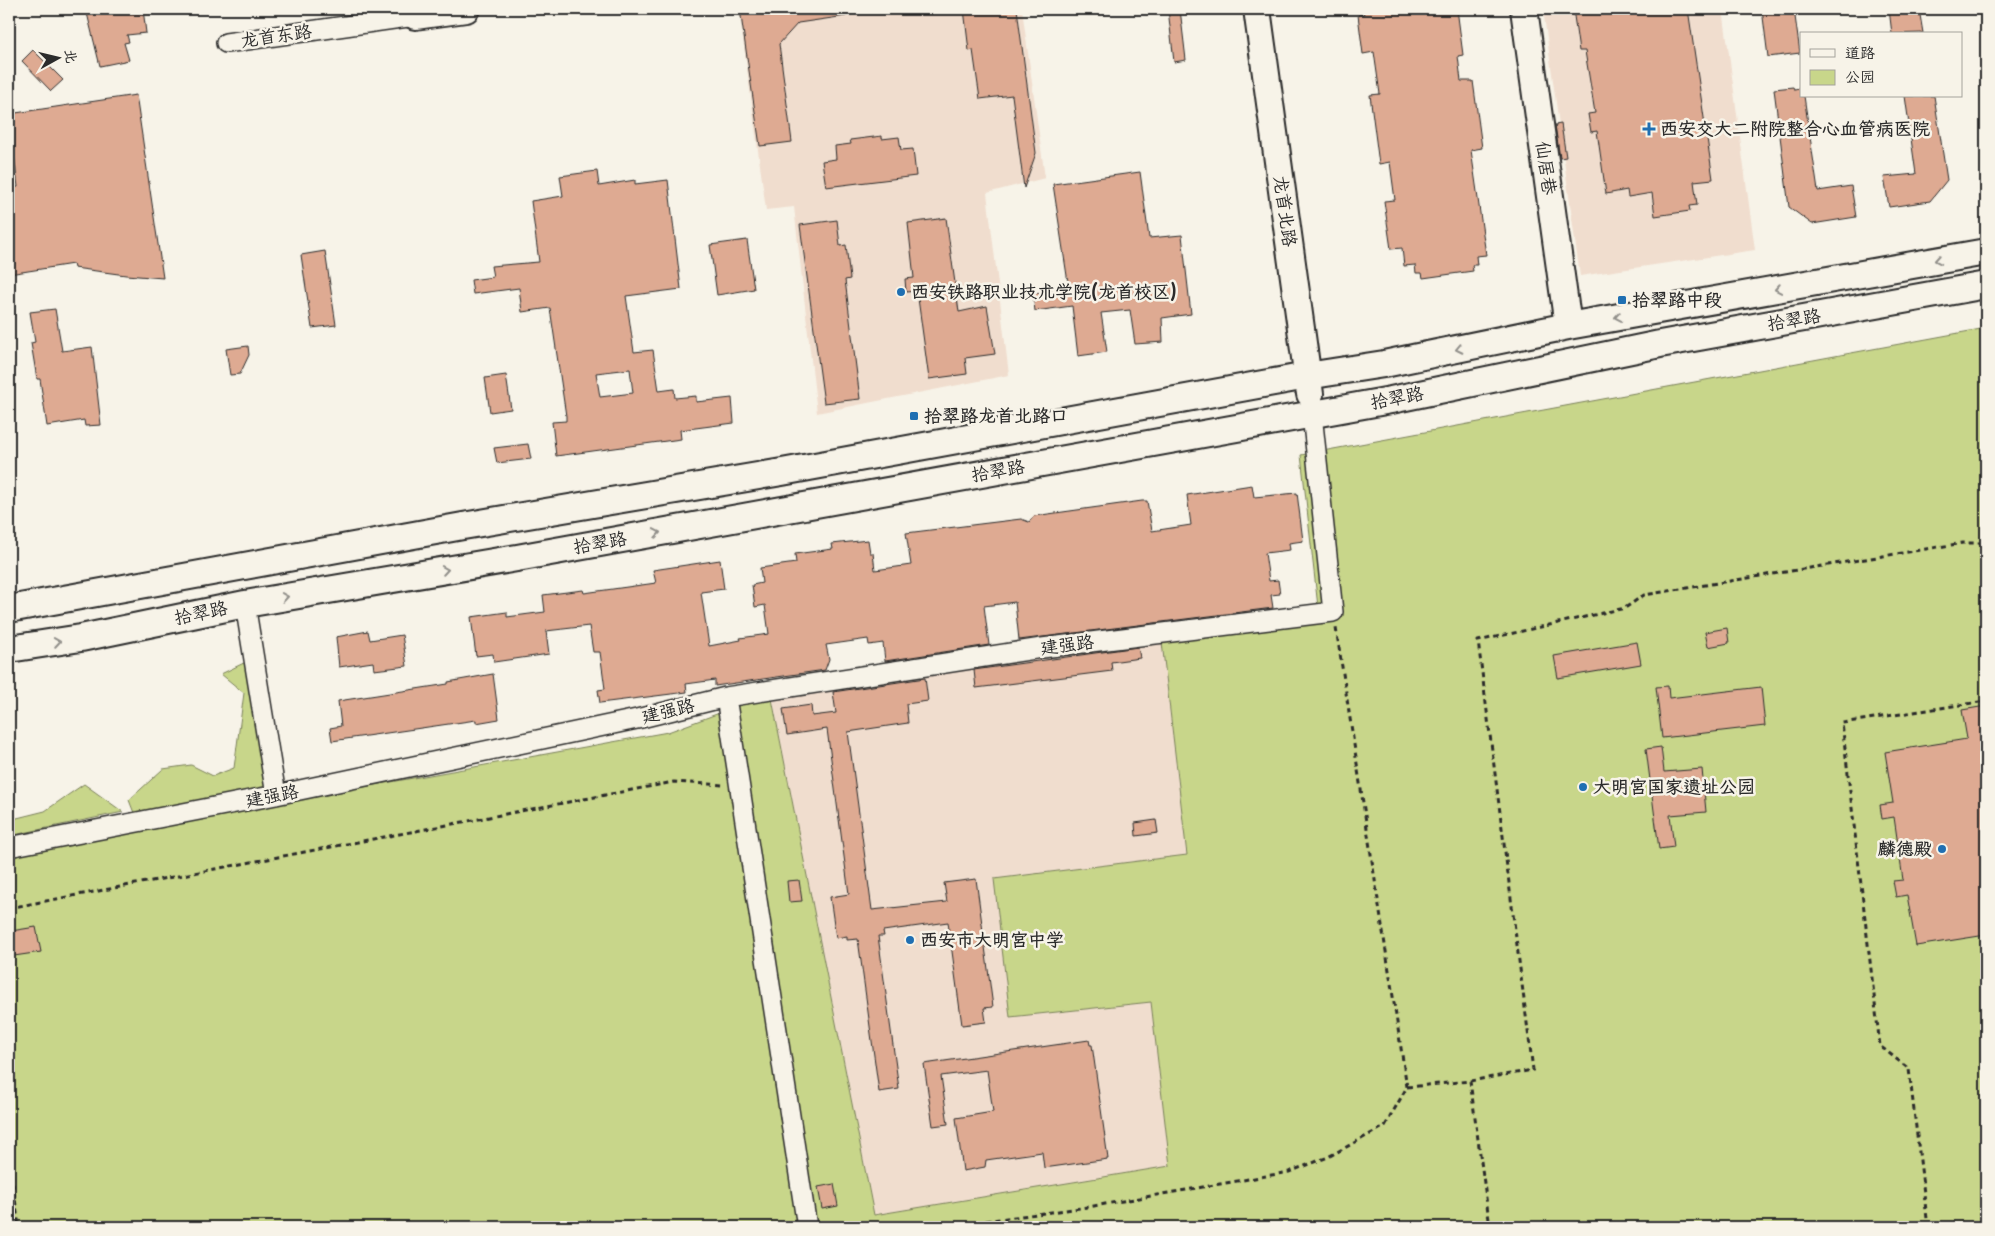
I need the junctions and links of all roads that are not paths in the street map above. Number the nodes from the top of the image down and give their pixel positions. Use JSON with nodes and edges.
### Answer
{"nodes":[{"id":1,"x":466,"y":9,"type":"edge"},
{"id":2,"x":1257,"y":9,"type":"edge"},
{"id":3,"x":1524,"y":9,"type":"edge"},
{"id":4,"x":414,"y":13,"type":"edge"},
{"id":5,"x":226,"y":43,"type":"dead end"},
{"id":6,"x":1986,"y":252,"type":"edge"},
{"id":7,"x":1986,"y":285,"type":"edge"},
{"id":8,"x":1568,"y":326,"type":"junction"},
{"id":9,"x":1307,"y":376,"type":"junction"},
{"id":10,"x":1312,"y":414,"type":"junction"},
{"id":11,"x":245,"y":604,"type":"junction"},
{"id":12,"x":9,"y":609,"type":"edge"},
{"id":13,"x":9,"y":649,"type":"edge"},
{"id":14,"x":726,"y":697,"type":"junction"},
{"id":15,"x":276,"y":795,"type":"junction"},
{"id":16,"x":9,"y":847,"type":"edge"},
{"id":17,"x":807,"y":1227,"type":"edge"}],
"edges":[{"from":1,"to":4,"type":"main road"},
{"from":2,"to":9,"type":"main road","name":"龙首北路"},
{"from":3,"to":8,"type":"main road","name":"仙居巷"},
{"from":4,"to":5,"type":"street","name":"龙首东路"},
{"from":6,"to":8,"type":"main road","name":"拾翠路","one_way":true},
{"from":7,"to":10,"type":"main road","name":"拾翠路"},
{"from":8,"to":9,"type":"main road","name":"拾翠路","one_way":true},
{"from":9,"to":10,"type":"main road","name":"龙首北路"},
{"from":9,"to":12,"type":"main road","name":"拾翠路"},
{"from":11,"to":10,"type":"main road","name":"拾翠路","one_way":true},
{"from":10,"to":14,"type":"street","name":"建强路"},
{"from":13,"to":11,"type":"main road","name":"拾翠路","one_way":true},
{"from":11,"to":15,"type":"street"},
{"from":14,"to":15,"type":"street","name":"建强路"},
{"from":14,"to":17,"type":"street"},
{"from":15,"to":16,"type":"street","name":"建强路"}]}
